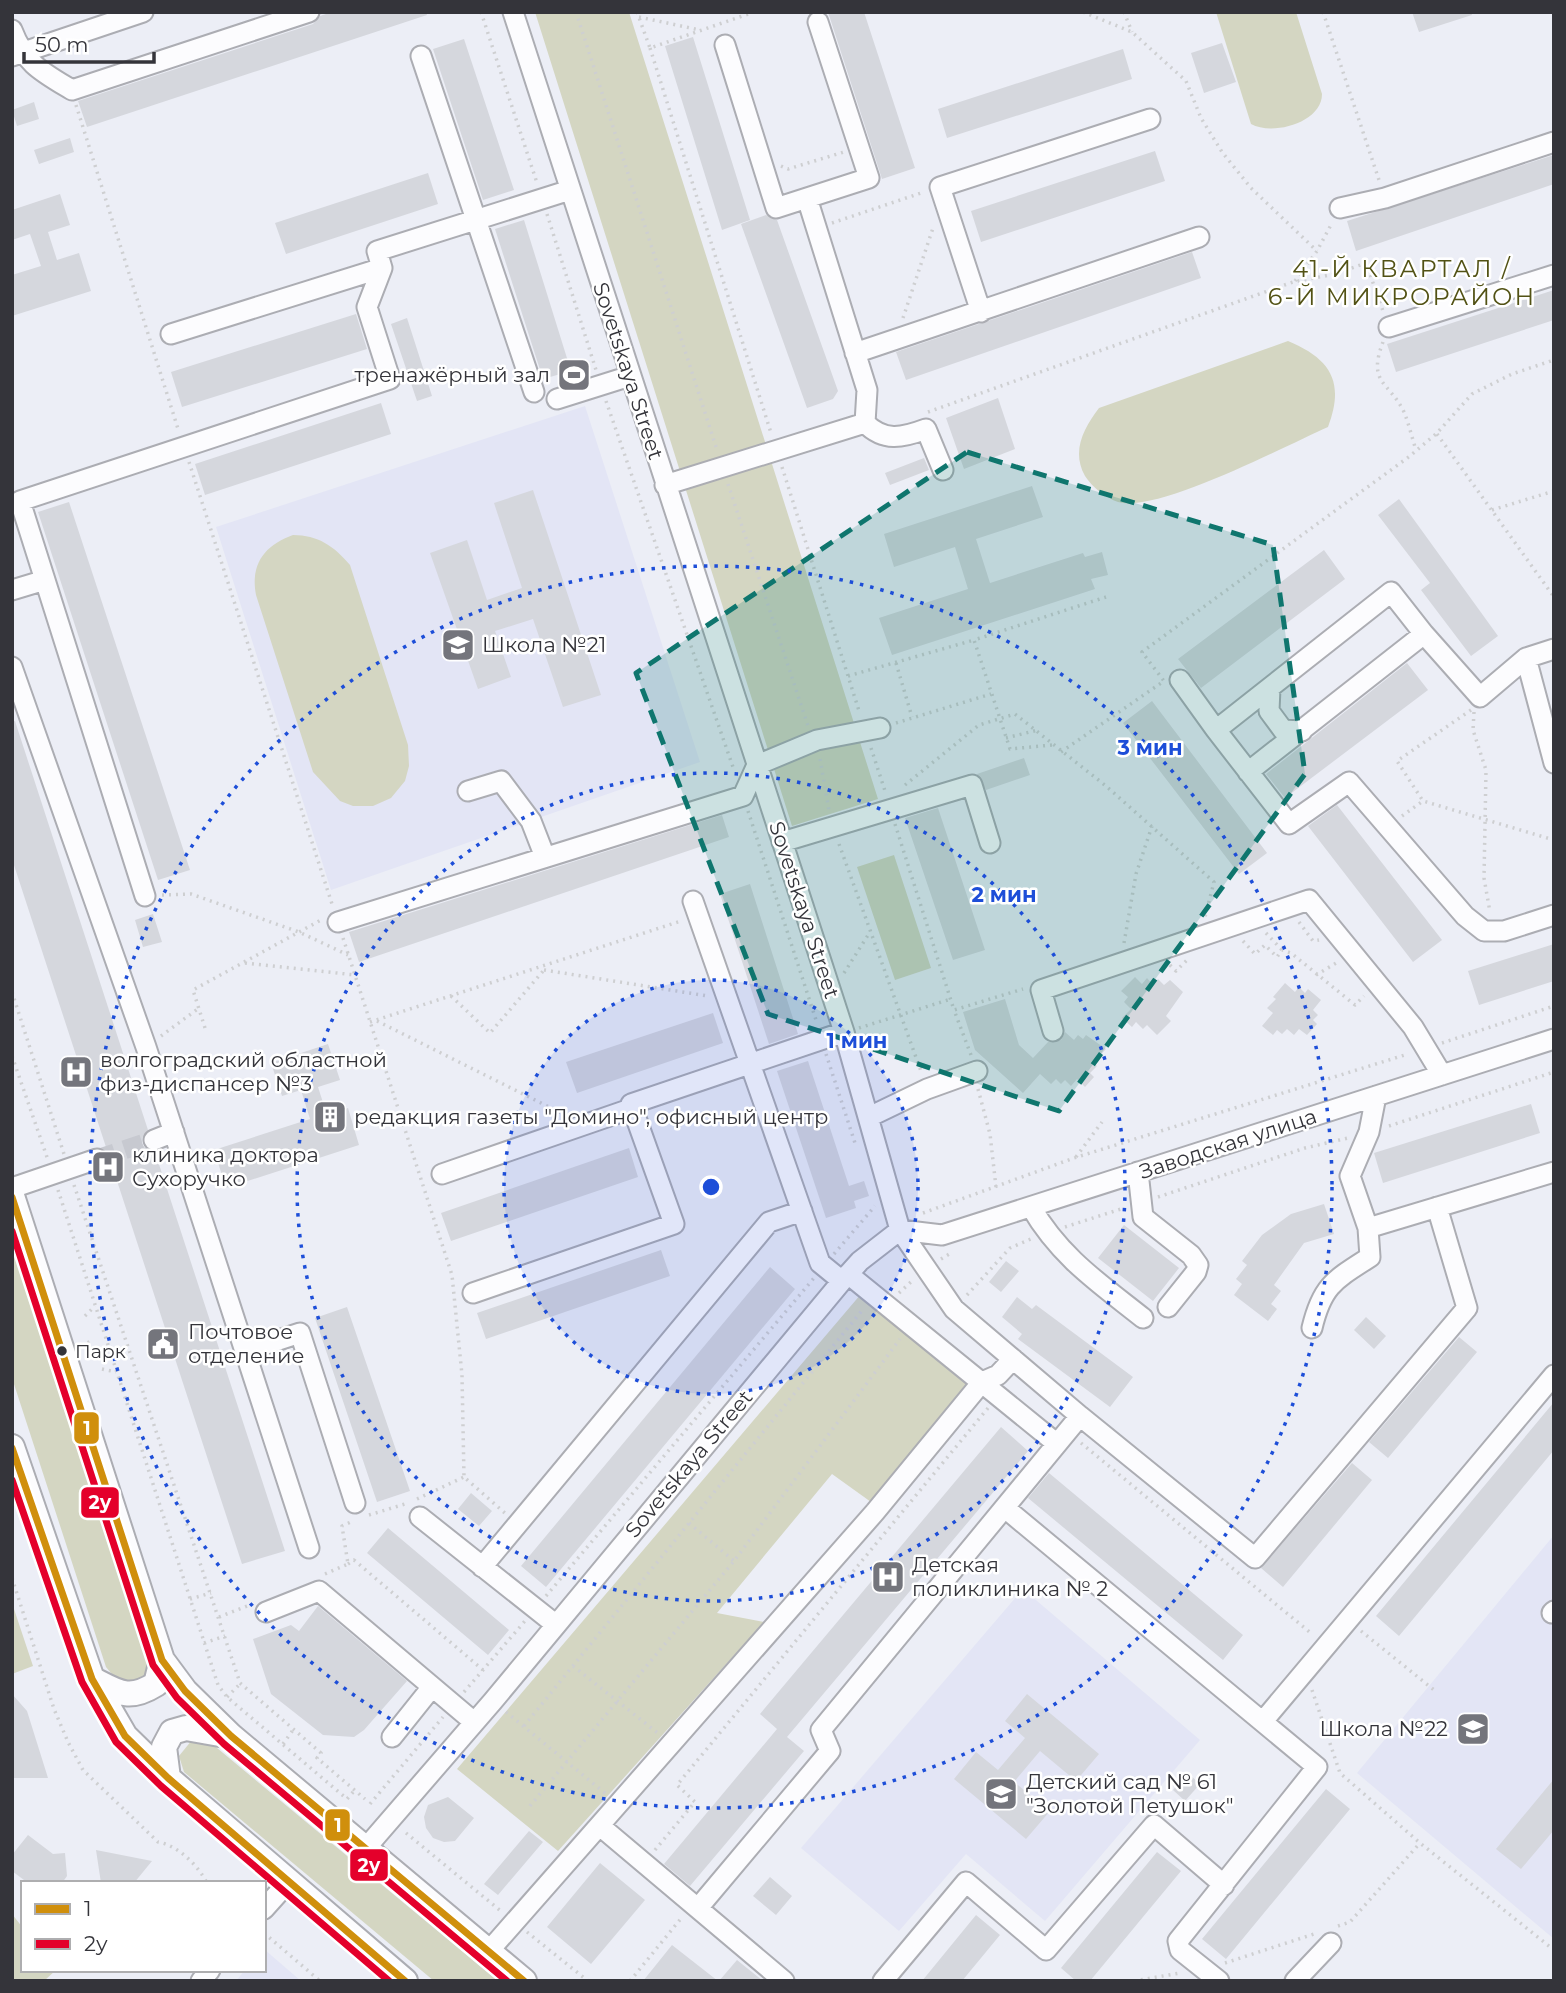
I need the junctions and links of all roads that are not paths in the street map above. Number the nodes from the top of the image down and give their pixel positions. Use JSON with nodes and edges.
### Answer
{"nodes":[{"id":1,"x":143,"y":12,"type":"edge"},
{"id":2,"x":309,"y":12,"type":"edge"},
{"id":3,"x":513,"y":12,"type":"edge"},
{"id":4,"x":818,"y":22,"type":"dead end"},
{"id":5,"x":12,"y":30,"type":"edge"},
{"id":6,"x":725,"y":45,"type":"dead end"},
{"id":7,"x":17,"y":54,"type":"edge"},
{"id":8,"x":421,"y":56,"type":"dead end"},
{"id":9,"x":1150,"y":119,"type":"dead end"},
{"id":10,"x":1554,"y":142,"type":"edge"},
{"id":11,"x":570,"y":190,"type":"junction"},
{"id":12,"x":807,"y":198,"type":"junction"},
{"id":13,"x":1340,"y":208,"type":"road end"},
{"id":14,"x":477,"y":219,"type":"junction"},
{"id":15,"x":1199,"y":237,"type":"dead end"},
{"id":16,"x":383,"y":268,"type":"junction"},
{"id":17,"x":1554,"y":275,"type":"edge"},
{"id":18,"x":981,"y":312,"type":"junction"},
{"id":19,"x":1389,"y":327,"type":"road end"},
{"id":20,"x":171,"y":334,"type":"dead end"},
{"id":21,"x":855,"y":354,"type":"junction"},
{"id":22,"x":630,"y":376,"type":"junction"},
{"id":23,"x":534,"y":392,"type":"dead end"},
{"id":24,"x":557,"y":399,"type":"dead end"},
{"id":25,"x":865,"y":423,"type":"junction"},
{"id":26,"x":943,"y":470,"type":"dead end"},
{"id":27,"x":665,"y":485,"type":"junction"},
{"id":28,"x":46,"y":580,"type":"junction"},
{"id":29,"x":12,"y":590,"type":"edge"},
{"id":30,"x":1424,"y":634,"type":"junction"},
{"id":31,"x":1554,"y":649,"type":"edge"},
{"id":32,"x":1526,"y":658,"type":"junction"},
{"id":33,"x":12,"y":667,"type":"edge"},
{"id":34,"x":1180,"y":680,"type":"dead end"},
{"id":35,"x":1270,"y":688,"type":"junction"},
{"id":36,"x":873,"y":729,"type":"road end"},
{"id":37,"x":1216,"y":730,"type":"junction"},
{"id":38,"x":1302,"y":731,"type":"junction"},
{"id":39,"x":1554,"y":763,"type":"edge"},
{"id":40,"x":757,"y":765,"type":"junction"},
{"id":41,"x":1248,"y":772,"type":"junction"},
{"id":42,"x":468,"y":791,"type":"dead end"},
{"id":43,"x":782,"y":842,"type":"junction"},
{"id":44,"x":990,"y":843,"type":"dead end"},
{"id":45,"x":545,"y":857,"type":"junction"},
{"id":46,"x":145,"y":896,"type":"road end"},
{"id":47,"x":696,"y":908,"type":"road end"},
{"id":48,"x":1554,"y":915,"type":"edge"},
{"id":49,"x":336,"y":917,"type":"road end"},
{"id":50,"x":1053,"y":1031,"type":"dead end"},
{"id":51,"x":844,"y":1032,"type":"junction"},
{"id":52,"x":1554,"y":1039,"type":"edge"},
{"id":53,"x":750,"y":1063,"type":"junction"},
{"id":54,"x":975,"y":1072,"type":"road end"},
{"id":55,"x":1442,"y":1075,"type":"junction"},
{"id":56,"x":1376,"y":1096,"type":"junction"},
{"id":57,"x":633,"y":1108,"type":"junction"},
{"id":58,"x":869,"y":1117,"type":"junction"},
{"id":59,"x":174,"y":1132,"type":"junction"},
{"id":60,"x":154,"y":1140,"type":"tunnel mouth"},
{"id":61,"x":97,"y":1159,"type":"tunnel mouth"},
{"id":62,"x":1138,"y":1172,"type":"junction"},
{"id":63,"x":1554,"y":1172,"type":"edge"},
{"id":64,"x":442,"y":1174,"type":"dead end"},
{"id":65,"x":12,"y":1188,"type":"edge"},
{"id":66,"x":12,"y":1196,"type":"edge"},
{"id":67,"x":1031,"y":1207,"type":"junction"},
{"id":68,"x":1437,"y":1207,"type":"junction"},
{"id":69,"x":802,"y":1212,"type":"junction"},
{"id":70,"x":1368,"y":1228,"type":"junction"},
{"id":71,"x":900,"y":1230,"type":"junction"},
{"id":72,"x":845,"y":1277,"type":"junction"},
{"id":73,"x":472,"y":1293,"type":"dead end"},
{"id":74,"x":1168,"y":1307,"type":"dead end"},
{"id":75,"x":1143,"y":1318,"type":"dead end"},
{"id":76,"x":1312,"y":1328,"type":"dead end"},
{"id":77,"x":245,"y":1351,"type":"junction"},
{"id":78,"x":1013,"y":1359,"type":"junction"},
{"id":79,"x":1554,"y":1375,"type":"edge"},
{"id":80,"x":982,"y":1382,"type":"junction"},
{"id":81,"x":1080,"y":1416,"type":"junction"},
{"id":82,"x":1061,"y":1437,"type":"junction"},
{"id":83,"x":12,"y":1447,"type":"edge"},
{"id":84,"x":355,"y":1503,"type":"dead end"},
{"id":85,"x":1005,"y":1508,"type":"junction"},
{"id":86,"x":413,"y":1510,"type":"road end"},
{"id":87,"x":309,"y":1548,"type":"dead end"},
{"id":88,"x":482,"y":1567,"type":"junction"},
{"id":89,"x":262,"y":1606,"type":"road end"},
{"id":90,"x":555,"y":1625,"type":"junction"},
{"id":91,"x":162,"y":1660,"type":"junction"},
{"id":92,"x":92,"y":1679,"type":"junction"},
{"id":93,"x":432,"y":1687,"type":"junction"},
{"id":94,"x":1264,"y":1720,"type":"junction"},
{"id":95,"x":474,"y":1722,"type":"junction"},
{"id":96,"x":231,"y":1736,"type":"junction"},
{"id":97,"x":392,"y":1737,"type":"dead end"},
{"id":98,"x":167,"y":1778,"type":"junction"},
{"id":99,"x":600,"y":1826,"type":"junction"},
{"id":100,"x":365,"y":1849,"type":"junction"},
{"id":101,"x":290,"y":1880,"type":"junction"},
{"id":102,"x":1224,"y":1885,"type":"junction"},
{"id":103,"x":695,"y":1906,"type":"junction"},
{"id":104,"x":266,"y":1907,"type":"edge"},
{"id":105,"x":1330,"y":1933,"type":"road end"},
{"id":106,"x":488,"y":1952,"type":"junction"},
{"id":107,"x":1212,"y":1975,"type":"edge"},
{"id":108,"x":405,"y":1981,"type":"edge"},
{"id":109,"x":524,"y":1981,"type":"edge"},
{"id":110,"x":784,"y":1981,"type":"edge"},
{"id":111,"x":883,"y":1981,"type":"edge"},
{"id":112,"x":1295,"y":1981,"type":"edge"}],
"edges":[{"from":1,"to":7,"type":"street"},
{"from":2,"to":7,"type":"street"},
{"from":3,"to":11,"type":"street","name":"Sovetskaya Street"},
{"from":4,"to":12,"type":"street"},
{"from":5,"to":7,"type":"street"},
{"from":6,"to":12,"type":"street"},
{"from":8,"to":14,"type":"street"},
{"from":9,"to":18,"type":"street"},
{"from":10,"to":13,"type":"street"},
{"from":11,"to":14,"type":"street"},
{"from":11,"to":22,"type":"street","name":"Sovetskaya Street"},
{"from":12,"to":21,"type":"street"},
{"from":14,"to":16,"type":"street"},
{"from":14,"to":23,"type":"street"},
{"from":15,"to":18,"type":"street"},
{"from":16,"to":20,"type":"street"},
{"from":16,"to":28,"type":"street"},
{"from":17,"to":19,"type":"street"},
{"from":18,"to":21,"type":"street"},
{"from":21,"to":25,"type":"street"},
{"from":22,"to":24,"type":"street"},
{"from":22,"to":27,"type":"street","name":"Sovetskaya Street"},
{"from":25,"to":26,"type":"street"},
{"from":25,"to":27,"type":"street"},
{"from":27,"to":40,"type":"street","name":"Sovetskaya Street"},
{"from":28,"to":29,"type":"street"},
{"from":28,"to":46,"type":"street"},
{"from":30,"to":32,"type":"street"},
{"from":30,"to":35,"type":"street"},
{"from":30,"to":38,"type":"street"},
{"from":31,"to":32,"type":"street"},
{"from":32,"to":39,"type":"street"},
{"from":33,"to":59,"type":"street"},
{"from":34,"to":37,"type":"street"},
{"from":35,"to":37,"type":"street"},
{"from":35,"to":38,"type":"street"},
{"from":36,"to":40,"type":"street"},
{"from":37,"to":41,"type":"street"},
{"from":38,"to":41,"type":"street"},
{"from":40,"to":43,"type":"street","name":"Sovetskaya Street"},
{"from":40,"to":45,"type":"street"},
{"from":41,"to":48,"type":"street"},
{"from":42,"to":45,"type":"street"},
{"from":43,"to":44,"type":"street"},
{"from":43,"to":51,"type":"street","name":"Sovetskaya Street"},
{"from":45,"to":49,"type":"street"},
{"from":47,"to":53,"type":"street"},
{"from":50,"to":55,"type":"street"},
{"from":51,"to":53,"type":"street"},
{"from":51,"to":58,"type":"street","name":"Sovetskaya Street"},
{"from":52,"to":55,"type":"street","name":"Заводская улица"},
{"from":53,"to":57,"type":"street"},
{"from":53,"to":69,"type":"street"},
{"from":54,"to":58,"type":"street"},
{"from":55,"to":56,"type":"street","name":"Заводская улица"},
{"from":56,"to":62,"type":"street","name":"Заводская улица"},
{"from":56,"to":70,"type":"street"},
{"from":57,"to":64,"type":"street"},
{"from":57,"to":73,"type":"street"},
{"from":58,"to":71,"type":"street","name":"Sovetskaya Street"},
{"from":59,"to":60,"type":"street"},
{"from":59,"to":77,"type":"street"},
{"from":61,"to":65,"type":"street"},
{"from":62,"to":67,"type":"street","name":"Заводская улица"},
{"from":62,"to":74,"type":"street"},
{"from":63,"to":68,"type":"street"},
{"from":66,"to":91,"type":"main road"},
{"from":67,"to":71,"type":"street","name":"Заводская улица"},
{"from":67,"to":75,"type":"street"},
{"from":68,"to":70,"type":"street"},
{"from":68,"to":81,"type":"street"},
{"from":69,"to":72,"type":"street"},
{"from":69,"to":88,"type":"street"},
{"from":70,"to":76,"type":"street"},
{"from":71,"to":72,"type":"street","name":"Sovetskaya Street"},
{"from":71,"to":78,"type":"street"},
{"from":72,"to":80,"type":"street"},
{"from":72,"to":90,"type":"street","name":"Sovetskaya Street"},
{"from":77,"to":84,"type":"street"},
{"from":77,"to":87,"type":"street"},
{"from":78,"to":80,"type":"street"},
{"from":78,"to":81,"type":"street"},
{"from":79,"to":94,"type":"street"},
{"from":80,"to":82,"type":"street"},
{"from":80,"to":99,"type":"street"},
{"from":81,"to":82,"type":"street"},
{"from":82,"to":85,"type":"street"},
{"from":83,"to":92,"type":"main road"},
{"from":85,"to":94,"type":"street"},
{"from":85,"to":103,"type":"street"},
{"from":86,"to":88,"type":"street"},
{"from":88,"to":90,"type":"street"},
{"from":89,"to":93,"type":"street"},
{"from":90,"to":95,"type":"street","name":"Sovetskaya Street"},
{"from":91,"to":92,"type":"main road"},
{"from":91,"to":96,"type":"main road"},
{"from":92,"to":98,"type":"main road"},
{"from":93,"to":95,"type":"street"},
{"from":93,"to":97,"type":"street"},
{"from":94,"to":102,"type":"street"},
{"from":95,"to":100,"type":"street","name":"Sovetskaya Street"},
{"from":96,"to":98,"type":"main road"},
{"from":96,"to":100,"type":"main road"},
{"from":98,"to":101,"type":"main road"},
{"from":99,"to":103,"type":"street"},
{"from":99,"to":106,"type":"street"},
{"from":100,"to":106,"type":"main road"},
{"from":101,"to":104,"type":"street"},
{"from":101,"to":108,"type":"main road"},
{"from":102,"to":107,"type":"street"},
{"from":102,"to":111,"type":"street"},
{"from":103,"to":110,"type":"street"},
{"from":105,"to":112,"type":"street"},
{"from":106,"to":109,"type":"main road"}]}
